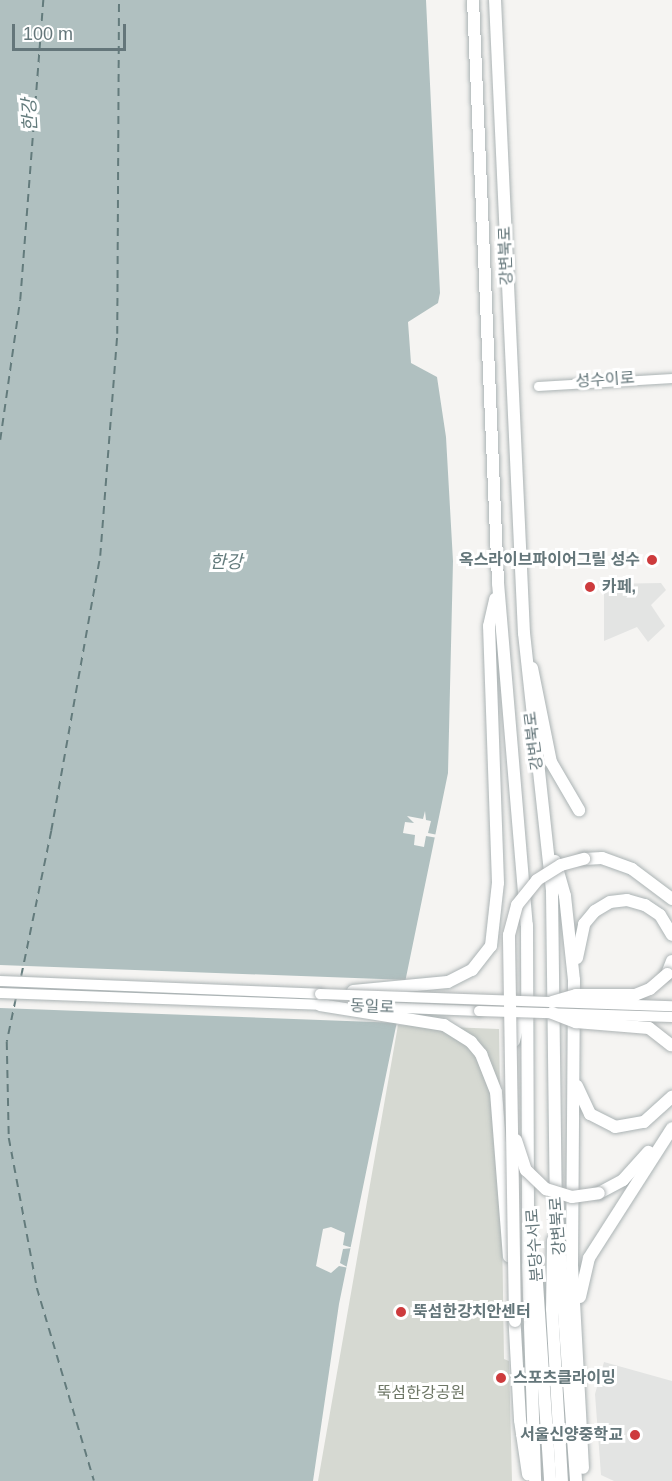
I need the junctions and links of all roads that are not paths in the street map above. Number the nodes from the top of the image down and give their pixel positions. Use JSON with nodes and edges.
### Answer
{"nodes":[{"id":1,"x":473,"y":0,"type":"edge"},
{"id":2,"x":495,"y":0,"type":"edge"},
{"id":3,"x":672,"y":378,"type":"edge"},
{"id":4,"x":538,"y":386,"type":"dead end"},
{"id":5,"x":498,"y":583,"type":"junction"},
{"id":6,"x":524,"y":633,"type":"junction"},
{"id":7,"x":579,"y":810,"type":"dead end"},
{"id":8,"x":544,"y":824,"type":"junction"},
{"id":9,"x":672,"y":899,"type":"edge"},
{"id":10,"x":672,"y":935,"type":"edge"},
{"id":11,"x":672,"y":961,"type":"edge"},
{"id":12,"x":574,"y":980,"type":"junction"},
{"id":13,"x":0,"y":981,"type":"edge"},
{"id":14,"x":528,"y":981,"type":"junction"},
{"id":15,"x":0,"y":993,"type":"edge"},
{"id":16,"x":320,"y":999,"type":"junction"},
{"id":17,"x":672,"y":1006,"type":"edge"},
{"id":18,"x":552,"y":1007,"type":"junction"},
{"id":19,"x":672,"y":1017,"type":"edge"},
{"id":20,"x":672,"y":1045,"type":"edge"},
{"id":21,"x":575,"y":1061,"type":"junction"},
{"id":22,"x":672,"y":1097,"type":"edge"},
{"id":23,"x":672,"y":1117,"type":"edge"},
{"id":24,"x":672,"y":1128,"type":"edge"},
{"id":25,"x":531,"y":1189,"type":"junction"},
{"id":26,"x":556,"y":1201,"type":"junction"},
{"id":27,"x":515,"y":1321,"type":"junction"},
{"id":28,"x":579,"y":1358,"type":"junction"},
{"id":29,"x":520,"y":1420,"type":"junction"},
{"id":30,"x":520,"y":1481,"type":"edge"},
{"id":31,"x":529,"y":1481,"type":"edge"},
{"id":32,"x":535,"y":1481,"type":"edge"},
{"id":33,"x":550,"y":1481,"type":"edge"},
{"id":34,"x":562,"y":1481,"type":"edge"},
{"id":35,"x":576,"y":1481,"type":"edge"},
{"id":36,"x":583,"y":1481,"type":"edge"}],
"edges":[{"from":1,"to":5,"type":"highway","name":"강변북로"},
{"from":2,"to":6,"type":"highway","name":"강변북로"},
{"from":3,"to":4,"type":"street","name":"성수이로"},
{"from":5,"to":14,"type":"highway","name":"강변북로"},
{"from":5,"to":16,"type":"highway","bridge":true},
{"from":6,"to":7,"type":"highway"},
{"from":6,"to":8,"type":"highway","name":"강변북로"},
{"from":8,"to":12,"type":"highway"},
{"from":8,"to":26,"type":"highway","name":"강변북로"},
{"from":9,"to":27,"type":"highway","bridge":true},
{"from":10,"to":12,"type":"highway"},
{"from":11,"to":18,"type":"highway","bridge":true},
{"from":12,"to":21,"type":"highway"},
{"from":13,"to":16,"type":"main road","name":"동일로"},
{"from":14,"to":23,"type":"highway","bridge":true},
{"from":14,"to":25,"type":"highway","name":"강변북로"},
{"from":15,"to":16,"type":"main road","name":"동일로"},
{"from":16,"to":18,"type":"main road","name":"동일로","bridge":true},
{"from":16,"to":27,"type":"highway","bridge":true},
{"from":17,"to":18,"type":"main road","name":"동일로","bridge":true},
{"from":18,"to":19,"type":"main road","name":"동일로","bridge":true},
{"from":18,"to":20,"type":"highway","bridge":true},
{"from":21,"to":22,"type":"highway"},
{"from":21,"to":28,"type":"highway"},
{"from":24,"to":28,"type":"highway"},
{"from":25,"to":32,"type":"highway","name":"강변북로"},
{"from":25,"to":33,"type":"highway","name":"분당수서로"},
{"from":26,"to":34,"type":"highway","name":"분당수서로"},
{"from":26,"to":35,"type":"highway","name":"강변북로"},
{"from":27,"to":29,"type":"highway"},
{"from":28,"to":36,"type":"highway"},
{"from":29,"to":30,"type":"highway"},
{"from":29,"to":31,"type":"highway"}]}
